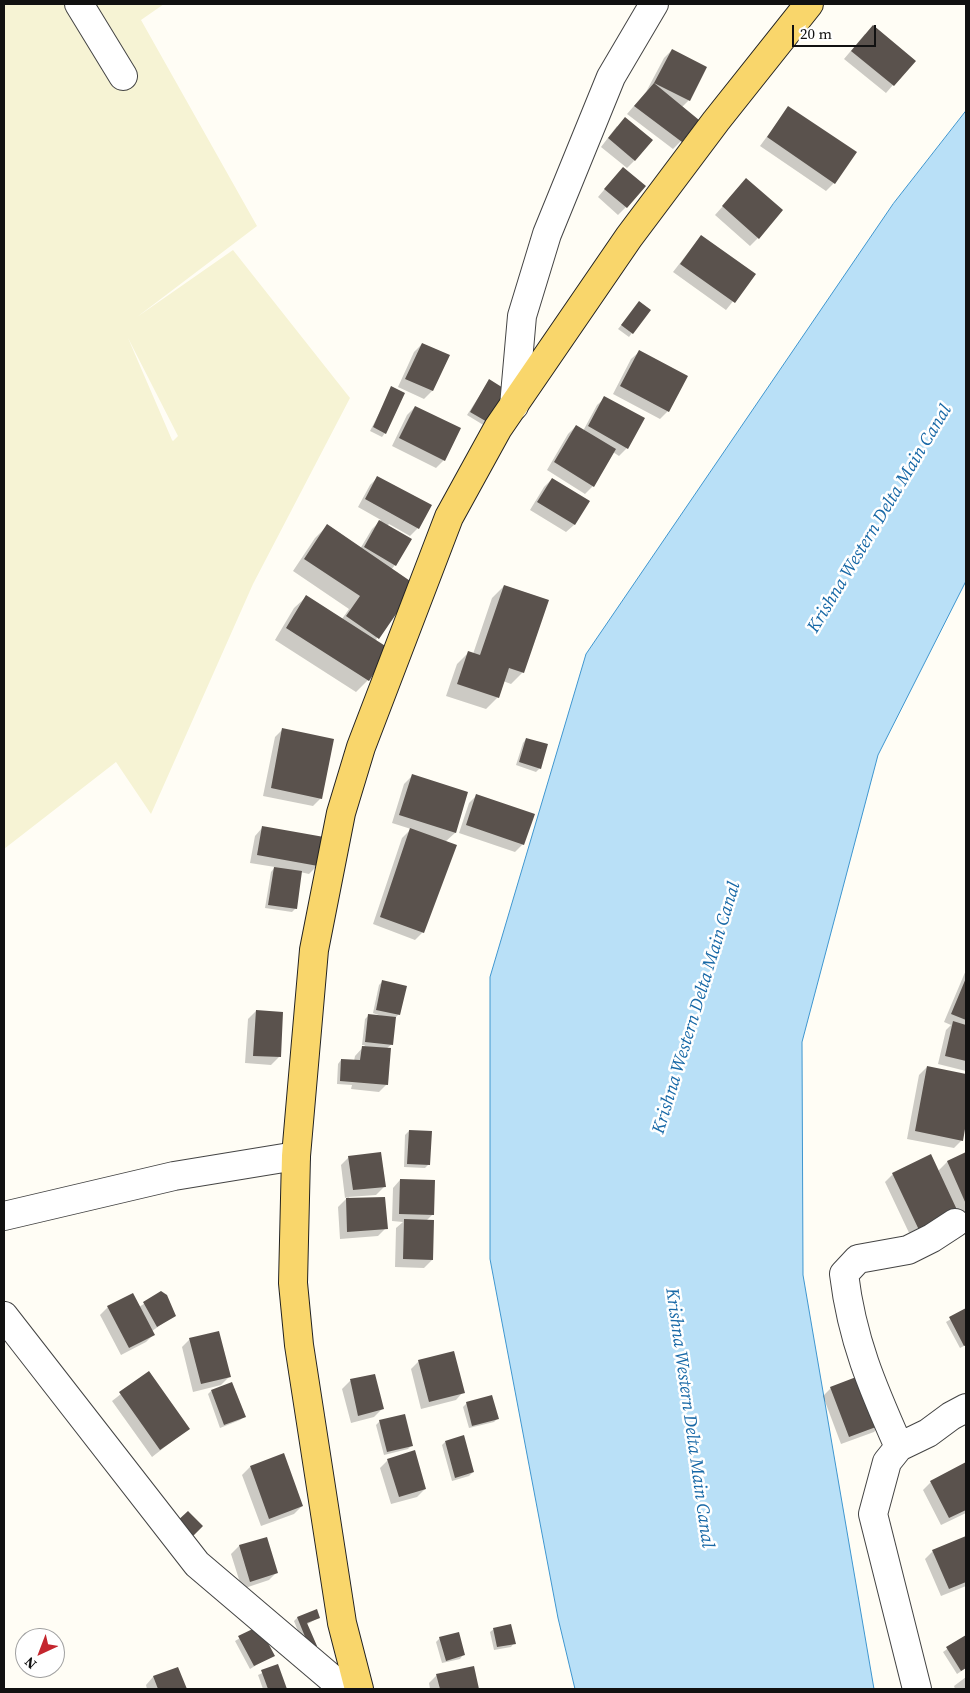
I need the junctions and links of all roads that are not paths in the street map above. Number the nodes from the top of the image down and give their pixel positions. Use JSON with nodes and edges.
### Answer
{"nodes":[{"id":1,"x":79,"y":4,"type":"edge"},
{"id":2,"x":654,"y":4,"type":"edge"},
{"id":3,"x":810,"y":4,"type":"edge"},
{"id":4,"x":123,"y":76,"type":"dead end"},
{"id":5,"x":514,"y":406,"type":"junction"},
{"id":6,"x":296,"y":1156,"type":"junction"},
{"id":7,"x":4,"y":1216,"type":"edge"},
{"id":8,"x":955,"y":1223,"type":"dead end"},
{"id":9,"x":4,"y":1316,"type":"edge"},
{"id":10,"x":966,"y":1408,"type":"edge"},
{"id":11,"x":899,"y":1447,"type":"junction"},
{"id":12,"x":344,"y":1689,"type":"edge"},
{"id":13,"x":359,"y":1689,"type":"edge"},
{"id":14,"x":917,"y":1689,"type":"edge"}],
"edges":[{"from":1,"to":4,"type":"street"},
{"from":2,"to":5,"type":"street"},
{"from":3,"to":5,"type":"main road"},
{"from":5,"to":6,"type":"main road"},
{"from":6,"to":7,"type":"street"},
{"from":6,"to":13,"type":"main road"},
{"from":8,"to":11,"type":"street"},
{"from":9,"to":12,"type":"street"},
{"from":10,"to":11,"type":"street"},
{"from":11,"to":14,"type":"street"}]}
